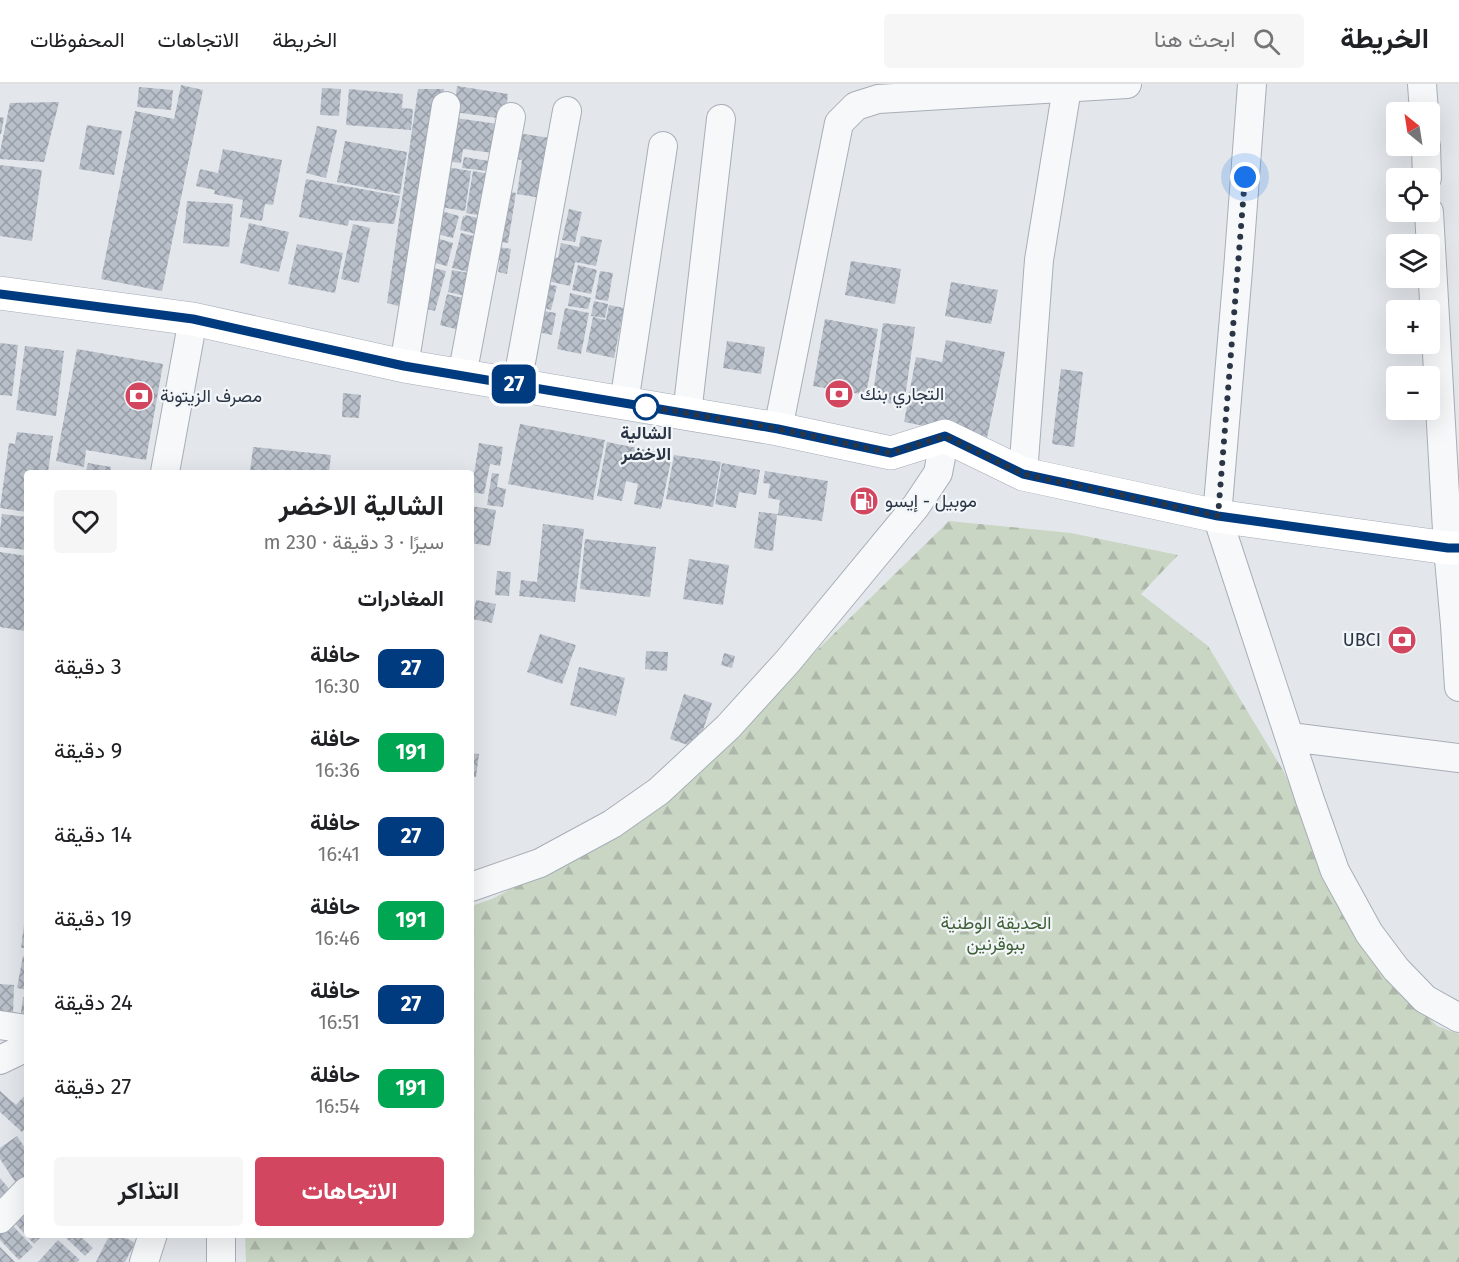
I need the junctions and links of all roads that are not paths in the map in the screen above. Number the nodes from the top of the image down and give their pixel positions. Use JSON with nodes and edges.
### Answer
{"nodes":[{"id":1,"x":1127,"y":84,"type":"edge"},
{"id":2,"x":1252,"y":84,"type":"edge"},
{"id":3,"x":1422,"y":84,"type":"edge"},
{"id":4,"x":1067,"y":88,"type":"junction"},
{"id":5,"x":1423,"y":102,"type":"edge"},
{"id":6,"x":446,"y":106,"type":"dead end"},
{"id":7,"x":567,"y":111,"type":"dead end"},
{"id":8,"x":511,"y":117,"type":"dead end"},
{"id":9,"x":721,"y":119,"type":"dead end"},
{"id":10,"x":663,"y":146,"type":"dead end"},
{"id":11,"x":1430,"y":222,"type":"edge"},
{"id":12,"x":0,"y":294,"type":"edge"},
{"id":13,"x":193,"y":319,"type":"junction"},
{"id":14,"x":404,"y":366,"type":"junction"},
{"id":15,"x":462,"y":376,"type":"junction"},
{"id":16,"x":517,"y":384,"type":"junction"},
{"id":17,"x":624,"y":403,"type":"junction"},
{"id":18,"x":687,"y":414,"type":"junction"},
{"id":19,"x":778,"y":429,"type":"junction"},
{"id":20,"x":945,"y":436,"type":"junction"},
{"id":21,"x":165,"y":470,"type":"edge"},
{"id":22,"x":1023,"y":474,"type":"junction"},
{"id":23,"x":1218,"y":516,"type":"junction"},
{"id":24,"x":1454,"y":548,"type":"edge"},
{"id":25,"x":1459,"y":687,"type":"edge"},
{"id":26,"x":1290,"y":737,"type":"junction"},
{"id":27,"x":1459,"y":758,"type":"edge"},
{"id":28,"x":474,"y":886,"type":"edge"},
{"id":29,"x":1459,"y":1018,"type":"edge"},
{"id":30,"x":0,"y":1025,"type":"edge"},
{"id":31,"x":24,"y":1029,"type":"edge"},
{"id":32,"x":24,"y":1048,"type":"edge"},
{"id":33,"x":0,"y":1060,"type":"edge"},
{"id":34,"x":24,"y":1194,"type":"edge"},
{"id":35,"x":0,"y":1219,"type":"edge"},
{"id":36,"x":152,"y":1238,"type":"edge"},
{"id":37,"x":221,"y":1238,"type":"edge"},
{"id":38,"x":144,"y":1262,"type":"edge"},
{"id":39,"x":221,"y":1262,"type":"edge"}],
"edges":[{"from":1,"to":4,"type":"street"},
{"from":2,"to":23,"type":"street"},
{"from":3,"to":5,"type":"street"},
{"from":4,"to":19,"type":"street"},
{"from":4,"to":22,"type":"street"},
{"from":6,"to":14,"type":"street"},
{"from":7,"to":16,"type":"street"},
{"from":8,"to":15,"type":"street"},
{"from":9,"to":18,"type":"street"},
{"from":10,"to":17,"type":"street"},
{"from":11,"to":24,"type":"street"},
{"from":12,"to":13,"type":"main road"},
{"from":13,"to":14,"type":"main road"},
{"from":13,"to":21,"type":"street"},
{"from":14,"to":15,"type":"main road"},
{"from":15,"to":16,"type":"main road"},
{"from":16,"to":17,"type":"main road"},
{"from":17,"to":18,"type":"main road"},
{"from":18,"to":19,"type":"main road"},
{"from":19,"to":20,"type":"main road"},
{"from":20,"to":22,"type":"main road"},
{"from":20,"to":28,"type":"street"},
{"from":22,"to":23,"type":"main road"},
{"from":23,"to":24,"type":"main road"},
{"from":23,"to":26,"type":"street"},
{"from":24,"to":25,"type":"street"},
{"from":26,"to":27,"type":"street"},
{"from":26,"to":29,"type":"street"},
{"from":30,"to":31,"type":"street"},
{"from":32,"to":33,"type":"street"},
{"from":34,"to":35,"type":"street"},
{"from":36,"to":38,"type":"street"},
{"from":37,"to":39,"type":"street"}]}
